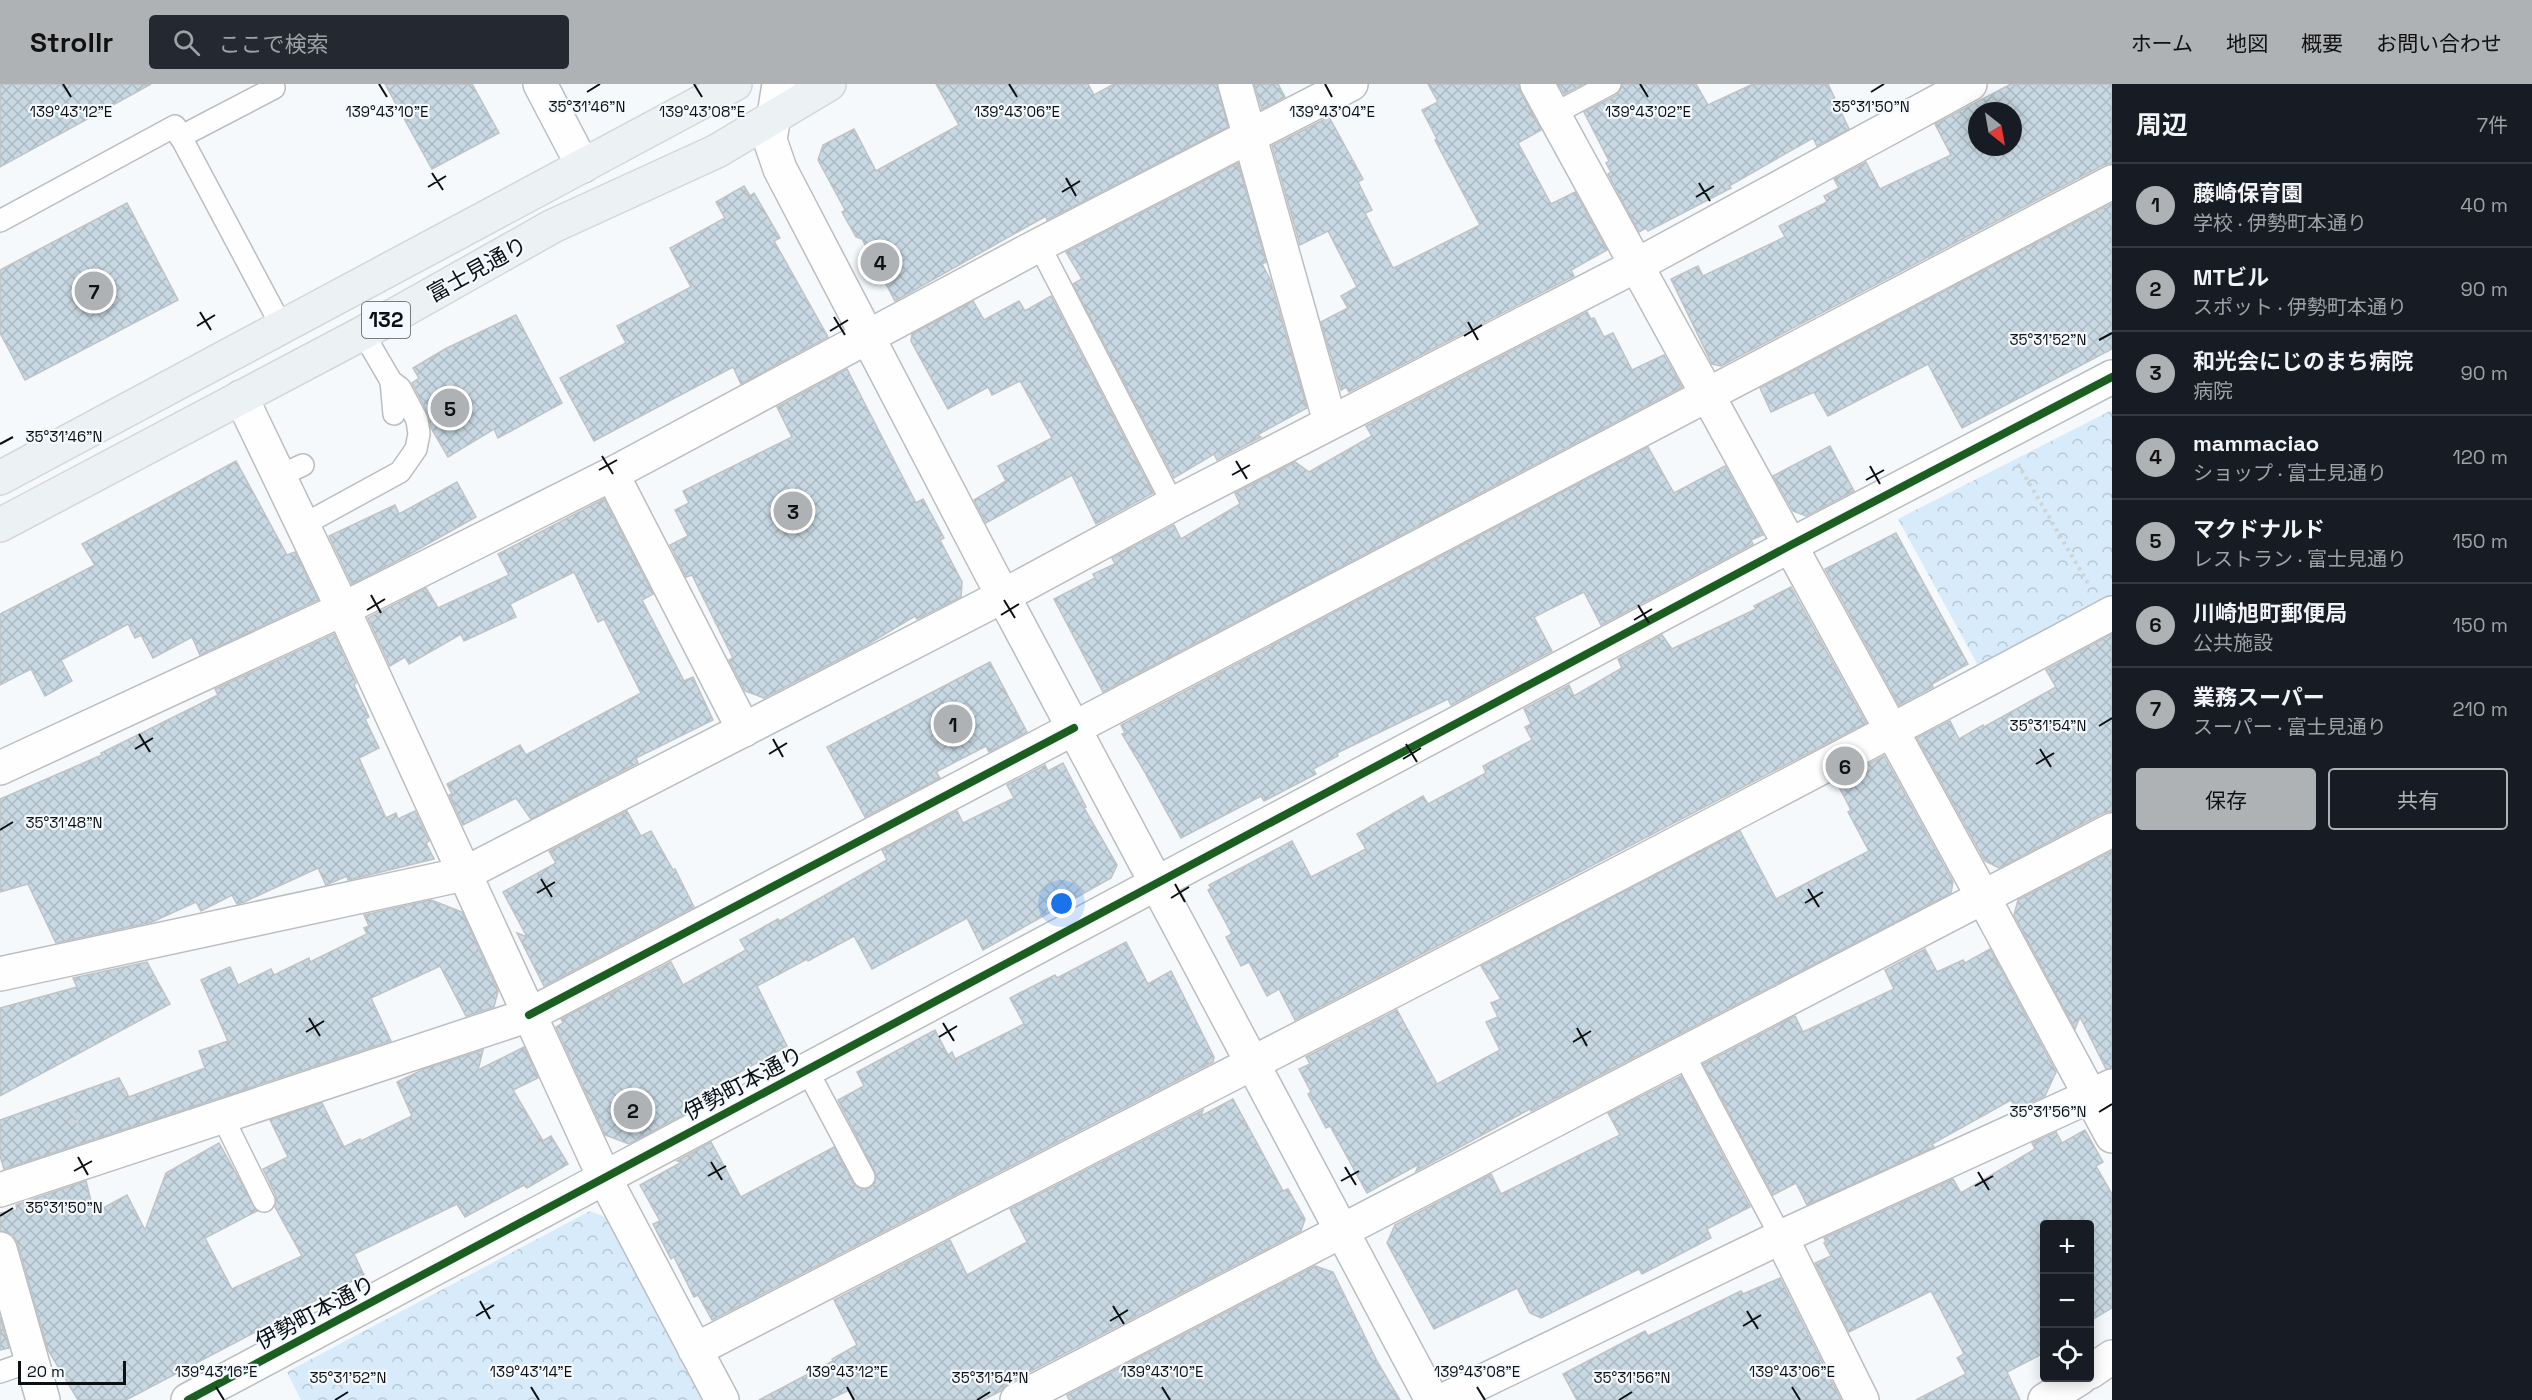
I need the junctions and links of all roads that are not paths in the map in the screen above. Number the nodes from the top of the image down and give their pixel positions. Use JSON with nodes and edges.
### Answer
{"nodes":[{"id":1,"x":540,"y":84,"type":"edge"},
{"id":2,"x":735,"y":84,"type":"edge"},
{"id":3,"x":779,"y":84,"type":"edge"},
{"id":4,"x":829,"y":84,"type":"edge"},
{"id":5,"x":1235,"y":84,"type":"edge"},
{"id":6,"x":1351,"y":84,"type":"edge"},
{"id":7,"x":1537,"y":84,"type":"edge"},
{"id":8,"x":1610,"y":84,"type":"edge"},
{"id":9,"x":1970,"y":84,"type":"edge"},
{"id":10,"x":274,"y":88,"type":"dead end"},
{"id":11,"x":1554,"y":114,"type":"junction"},
{"id":12,"x":772,"y":118,"type":"junction"},
{"id":13,"x":180,"y":137,"type":"junction"},
{"id":14,"x":1250,"y":137,"type":"junction"},
{"id":15,"x":583,"y":166,"type":"junction"},
{"id":16,"x":2112,"y":182,"type":"edge"},
{"id":17,"x":0,"y":221,"type":"edge"},
{"id":18,"x":1039,"y":245,"type":"junction"},
{"id":19,"x":1637,"y":265,"type":"junction"},
{"id":20,"x":282,"y":327,"type":"junction"},
{"id":21,"x":363,"y":333,"type":"junction"},
{"id":22,"x":867,"y":337,"type":"junction"},
{"id":23,"x":2112,"y":377,"type":"edge"},
{"id":24,"x":391,"y":381,"type":"junction"},
{"id":25,"x":1709,"y":396,"type":"junction"},
{"id":26,"x":241,"y":397,"type":"junction"},
{"id":27,"x":394,"y":414,"type":"dead end"},
{"id":28,"x":1330,"y":422,"type":"junction"},
{"id":29,"x":612,"y":474,"type":"junction"},
{"id":30,"x":0,"y":478,"type":"edge"},
{"id":31,"x":1173,"y":504,"type":"junction"},
{"id":32,"x":0,"y":525,"type":"edge"},
{"id":33,"x":303,"y":525,"type":"junction"},
{"id":34,"x":1791,"y":546,"type":"junction"},
{"id":35,"x":1003,"y":596,"type":"junction"},
{"id":36,"x":2103,"y":604,"type":"edge"},
{"id":37,"x":343,"y":609,"type":"junction"},
{"id":38,"x":1074,"y":728,"type":"junction"},
{"id":39,"x":744,"y":730,"type":"junction"},
{"id":40,"x":1892,"y":731,"type":"junction"},
{"id":41,"x":0,"y":768,"type":"edge"},
{"id":42,"x":2112,"y":830,"type":"edge"},
{"id":43,"x":464,"y":874,"type":"junction"},
{"id":44,"x":1157,"y":883,"type":"junction"},
{"id":45,"x":1983,"y":897,"type":"junction"},
{"id":46,"x":0,"y":974,"type":"edge"},
{"id":47,"x":530,"y":1015,"type":"junction"},
{"id":48,"x":1683,"y":1053,"type":"junction"},
{"id":49,"x":1254,"y":1063,"type":"junction"},
{"id":50,"x":807,"y":1070,"type":"junction"},
{"id":51,"x":2101,"y":1090,"type":"edge"},
{"id":52,"x":223,"y":1118,"type":"junction"},
{"id":53,"x":2112,"y":1136,"type":"edge"},
{"id":54,"x":864,"y":1177,"type":"dead end"},
{"id":55,"x":605,"y":1179,"type":"junction"},
{"id":56,"x":0,"y":1190,"type":"edge"},
{"id":57,"x":264,"y":1201,"type":"dead end"},
{"id":58,"x":1343,"y":1229,"type":"junction"},
{"id":59,"x":1781,"y":1237,"type":"junction"},
{"id":60,"x":0,"y":1249,"type":"edge"},
{"id":61,"x":695,"y":1350,"type":"junction"},
{"id":62,"x":2112,"y":1357,"type":"edge"},
{"id":63,"x":32,"y":1361,"type":"junction"},
{"id":64,"x":2094,"y":1368,"type":"edge"},
{"id":65,"x":0,"y":1372,"type":"edge"},
{"id":66,"x":2072,"y":1382,"type":"edge"},
{"id":67,"x":222,"y":1392,"type":"edge"},
{"id":68,"x":43,"y":1400,"type":"edge"},
{"id":69,"x":188,"y":1400,"type":"edge"},
{"id":70,"x":722,"y":1400,"type":"edge"},
{"id":71,"x":1017,"y":1400,"type":"edge"},
{"id":72,"x":1432,"y":1400,"type":"edge"},
{"id":73,"x":1444,"y":1400,"type":"edge"},
{"id":74,"x":1862,"y":1400,"type":"edge"},
{"id":75,"x":2045,"y":1400,"type":"edge"}],
"edges":[{"from":1,"to":15,"type":"street"},
{"from":2,"to":15,"type":"highway","name":"富士見通り","number":"132"},
{"from":3,"to":12,"type":"street"},
{"from":4,"to":12,"type":"highway","name":"富士見通り","number":"132"},
{"from":5,"to":14,"type":"street"},
{"from":6,"to":14,"type":"street"},
{"from":7,"to":11,"type":"street"},
{"from":8,"to":11,"type":"lane"},
{"from":9,"to":19,"type":"street"},
{"from":10,"to":13,"type":"lane"},
{"from":11,"to":19,"type":"street"},
{"from":12,"to":21,"type":"highway","name":"富士見通り","number":"132"},
{"from":12,"to":22,"type":"street"},
{"from":13,"to":17,"type":"lane"},
{"from":13,"to":20,"type":"lane"},
{"from":14,"to":18,"type":"street"},
{"from":14,"to":28,"type":"street"},
{"from":15,"to":20,"type":"highway","name":"富士見通り","number":"132"},
{"from":16,"to":25,"type":"street"},
{"from":18,"to":22,"type":"street"},
{"from":18,"to":31,"type":"lane"},
{"from":19,"to":25,"type":"street"},
{"from":19,"to":28,"type":"street"},
{"from":20,"to":30,"type":"highway","name":"富士見通り","number":"132"},
{"from":21,"to":24,"type":"lane"},
{"from":21,"to":26,"type":"highway","name":"富士見通り","number":"132"},
{"from":22,"to":29,"type":"street"},
{"from":22,"to":35,"type":"street"},
{"from":23,"to":34,"type":"street","name":"伊勢町本通り"},
{"from":24,"to":27,"type":"lane"},
{"from":24,"to":33,"type":"lane"},
{"from":25,"to":34,"type":"street"},
{"from":25,"to":38,"type":"street"},
{"from":26,"to":32,"type":"highway","name":"富士見通り","number":"132"},
{"from":26,"to":33,"type":"street"},
{"from":28,"to":31,"type":"street"},
{"from":29,"to":37,"type":"street"},
{"from":29,"to":39,"type":"street"},
{"from":31,"to":35,"type":"street"},
{"from":33,"to":37,"type":"street"},
{"from":34,"to":40,"type":"street"},
{"from":34,"to":44,"type":"street","name":"伊勢町本通り"},
{"from":35,"to":38,"type":"street"},
{"from":35,"to":39,"type":"street"},
{"from":36,"to":40,"type":"street"},
{"from":37,"to":41,"type":"street"},
{"from":37,"to":43,"type":"street"},
{"from":38,"to":44,"type":"street"},
{"from":38,"to":47,"type":"street"},
{"from":39,"to":43,"type":"street"},
{"from":40,"to":45,"type":"street"},
{"from":40,"to":49,"type":"street"},
{"from":42,"to":45,"type":"street"},
{"from":43,"to":46,"type":"street"},
{"from":43,"to":47,"type":"street"},
{"from":44,"to":49,"type":"street"},
{"from":44,"to":50,"type":"street","name":"伊勢町本通り"},
{"from":45,"to":48,"type":"street"},
{"from":45,"to":51,"type":"street"},
{"from":47,"to":52,"type":"street"},
{"from":47,"to":55,"type":"street"},
{"from":48,"to":58,"type":"street"},
{"from":48,"to":59,"type":"lane"},
{"from":49,"to":58,"type":"street"},
{"from":49,"to":61,"type":"street"},
{"from":50,"to":54,"type":"lane"},
{"from":50,"to":55,"type":"street","name":"伊勢町本通り"},
{"from":51,"to":53,"type":"street"},
{"from":51,"to":59,"type":"street"},
{"from":52,"to":56,"type":"street"},
{"from":52,"to":57,"type":"lane"},
{"from":55,"to":61,"type":"street"},
{"from":55,"to":67,"type":"street","name":"伊勢町本通り"},
{"from":58,"to":71,"type":"street"},
{"from":58,"to":72,"type":"street"},
{"from":59,"to":73,"type":"street"},
{"from":59,"to":74,"type":"street"},
{"from":60,"to":63,"type":"street"},
{"from":61,"to":70,"type":"street"},
{"from":62,"to":64,"type":"street"},
{"from":63,"to":65,"type":"lane"},
{"from":63,"to":68,"type":"street"},
{"from":66,"to":75,"type":"street"},
{"from":67,"to":69,"type":"street","name":"伊勢町本通り"}]}
